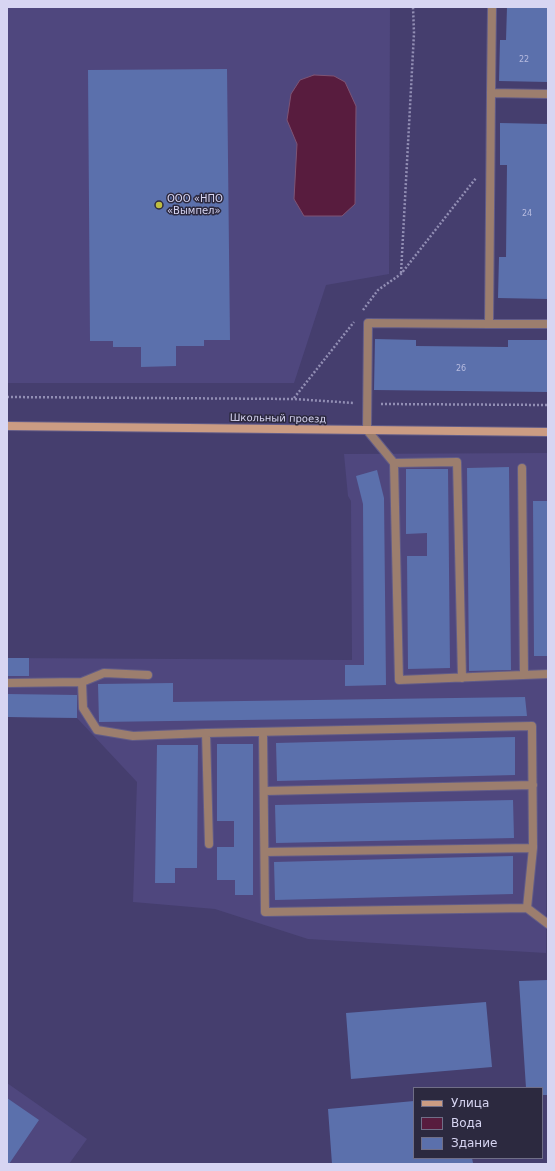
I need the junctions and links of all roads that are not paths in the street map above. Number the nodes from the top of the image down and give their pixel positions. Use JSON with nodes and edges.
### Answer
{"nodes":[{"id":1,"x":492,"y":7,"type":"edge"},
{"id":2,"x":491,"y":94,"type":"junction"},
{"id":3,"x":548,"y":94,"type":"edge"},
{"id":4,"x":489,"y":324,"type":"junction"},
{"id":5,"x":548,"y":324,"type":"edge"},
{"id":6,"x":7,"y":426,"type":"edge"},
{"id":7,"x":367,"y":430,"type":"junction"},
{"id":8,"x":548,"y":432,"type":"edge"},
{"id":9,"x":394,"y":463,"type":"junction"},
{"id":10,"x":522,"y":468,"type":"dead end"},
{"id":11,"x":548,"y":674,"type":"edge"},
{"id":12,"x":148,"y":675,"type":"dead end"},
{"id":13,"x":524,"y":675,"type":"junction"},
{"id":14,"x":462,"y":678,"type":"junction"},
{"id":15,"x":7,"y":682,"type":"edge"},
{"id":16,"x":82,"y":682,"type":"junction"},
{"id":17,"x":206,"y":732,"type":"junction"},
{"id":18,"x":263,"y":732,"type":"junction"},
{"id":19,"x":533,"y":785,"type":"junction"},
{"id":20,"x":265,"y":791,"type":"junction"},
{"id":21,"x":209,"y":844,"type":"dead end"},
{"id":22,"x":533,"y":848,"type":"junction"},
{"id":23,"x":265,"y":852,"type":"junction"},
{"id":24,"x":527,"y":908,"type":"junction"},
{"id":25,"x":548,"y":924,"type":"edge"}],
"edges":[{"from":1,"to":2,"type":"lane"},
{"from":2,"to":3,"type":"lane"},
{"from":2,"to":4,"type":"lane"},
{"from":4,"to":5,"type":"lane"},
{"from":4,"to":7,"type":"lane"},
{"from":6,"to":7,"type":"street","name":"Школьный проезд"},
{"from":7,"to":8,"type":"street","name":"Школьный проезд"},
{"from":7,"to":9,"type":"lane"},
{"from":9,"to":14,"type":"lane"},
{"from":9,"to":14,"type":"lane"},
{"from":10,"to":13,"type":"lane"},
{"from":11,"to":13,"type":"lane"},
{"from":12,"to":16,"type":"lane"},
{"from":13,"to":14,"type":"lane"},
{"from":15,"to":16,"type":"lane"},
{"from":16,"to":17,"type":"lane"},
{"from":17,"to":18,"type":"lane"},
{"from":17,"to":21,"type":"lane"},
{"from":18,"to":19,"type":"lane"},
{"from":18,"to":20,"type":"lane"},
{"from":19,"to":20,"type":"lane"},
{"from":19,"to":22,"type":"lane"},
{"from":20,"to":23,"type":"lane"},
{"from":22,"to":23,"type":"lane"},
{"from":22,"to":24,"type":"lane"},
{"from":23,"to":24,"type":"lane"},
{"from":24,"to":25,"type":"lane"}]}
